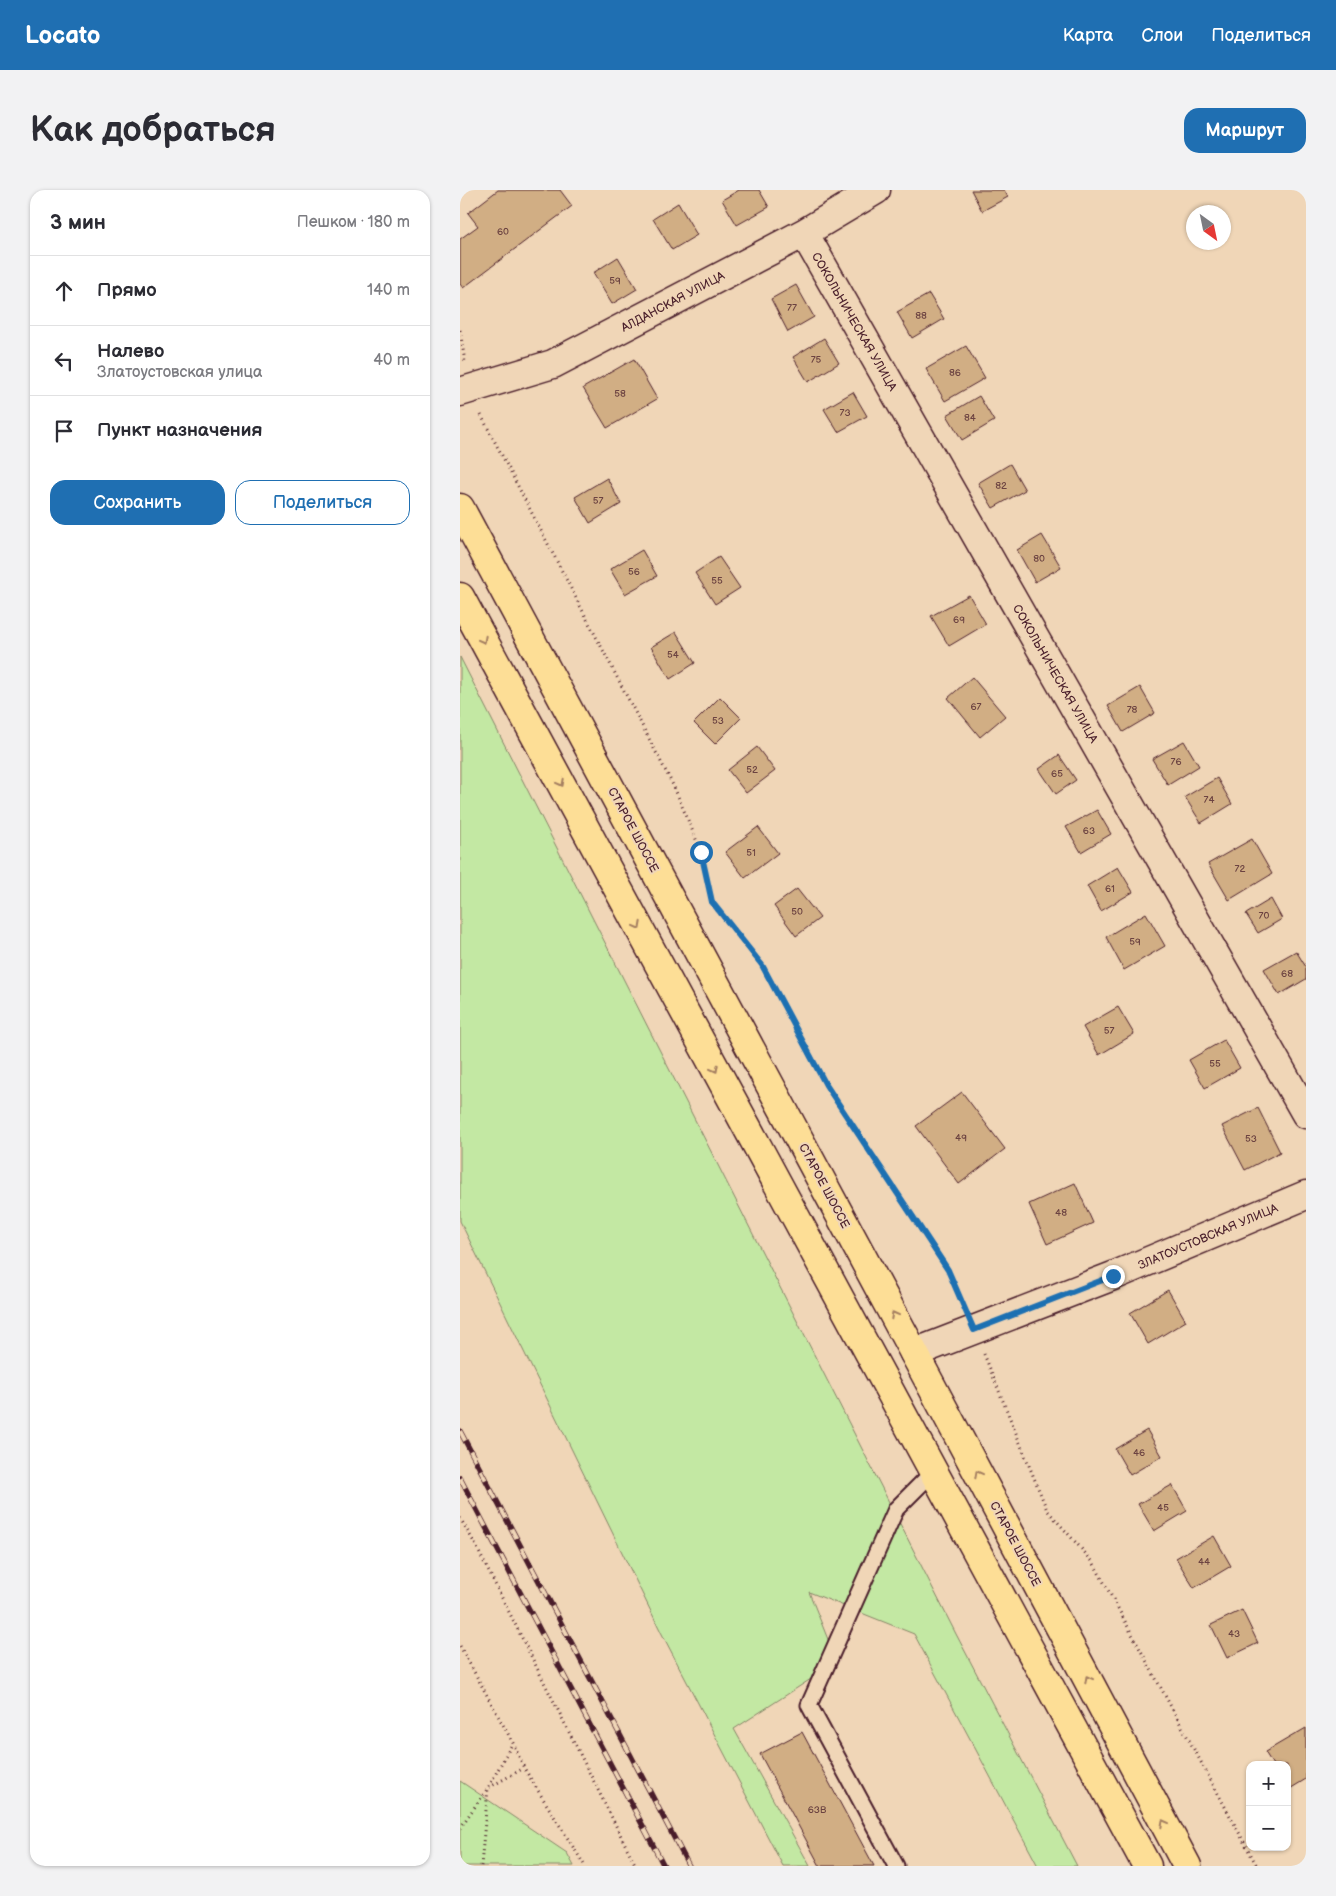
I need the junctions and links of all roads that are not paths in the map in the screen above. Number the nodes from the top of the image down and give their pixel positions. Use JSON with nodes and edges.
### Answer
{"nodes":[{"id":1,"x":876,"y":190,"type":"edge"},
{"id":2,"x":804,"y":233,"type":"junction"},
{"id":3,"x":464,"y":391,"type":"edge"},
{"id":4,"x":460,"y":508,"type":"edge"},
{"id":5,"x":460,"y":598,"type":"edge"},
{"id":6,"x":1306,"y":1114,"type":"edge"},
{"id":7,"x":1306,"y":1196,"type":"edge"},
{"id":8,"x":914,"y":1353,"type":"junction"},
{"id":9,"x":933,"y":1472,"type":"junction"},
{"id":10,"x":896,"y":1866,"type":"edge"},
{"id":11,"x":1147,"y":1866,"type":"edge"},
{"id":12,"x":1187,"y":1866,"type":"edge"}],
"edges":[{"from":1,"to":2,"type":"street","name":"АЛДАНСКАЯ УЛИЦА"},
{"from":2,"to":3,"type":"street","name":"АЛДАНСКАЯ УЛИЦА"},
{"from":2,"to":6,"type":"street","name":"СОКОЛЬНИЧЕСКАЯ УЛИЦА"},
{"from":8,"to":4,"type":"highway","name":"СТАРОЕ ШОССЕ","one_way":true},
{"from":5,"to":9,"type":"highway","one_way":true},
{"from":7,"to":8,"type":"street","name":"ЗЛАТОУСТОВСКАЯ УЛИЦА"},
{"from":12,"to":8,"type":"highway","name":"СТАРОЕ ШОССЕ","one_way":true},
{"from":9,"to":10,"type":"lane"},
{"from":9,"to":11,"type":"highway"}]}
